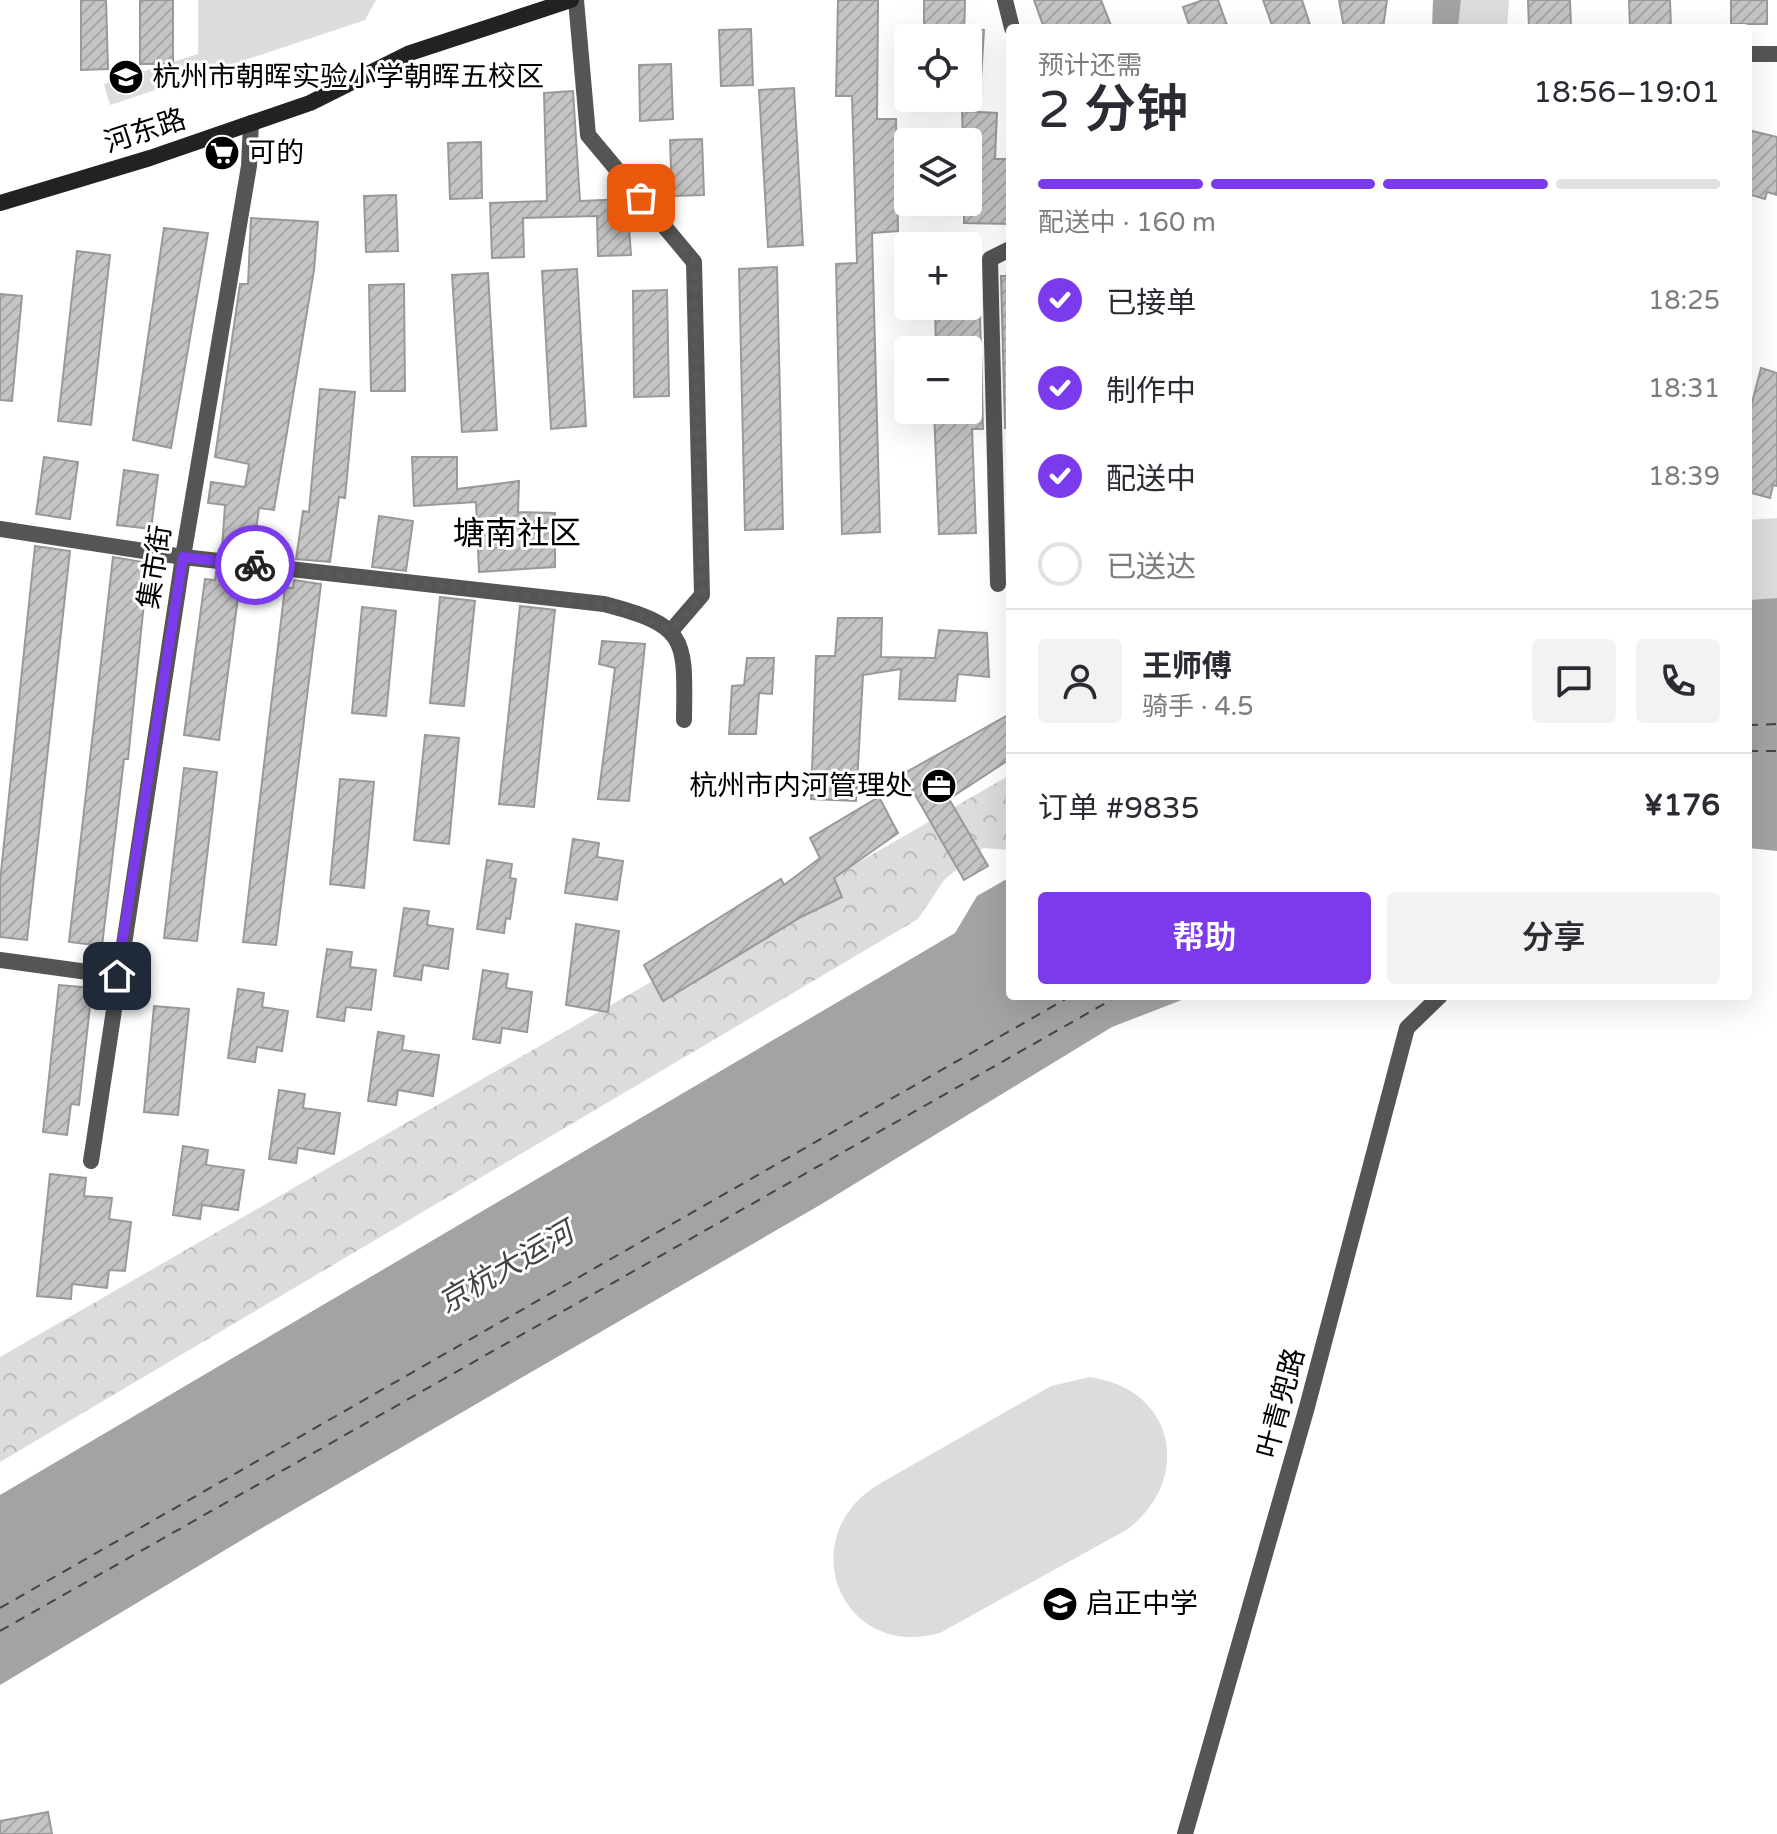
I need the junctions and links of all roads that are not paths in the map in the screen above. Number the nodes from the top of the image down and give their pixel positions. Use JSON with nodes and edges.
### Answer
{"nodes":[{"id":1,"x":574,"y":0,"type":"edge"},
{"id":2,"x":1005,"y":0,"type":"edge"},
{"id":3,"x":1011,"y":24,"type":"edge"},
{"id":4,"x":1752,"y":54,"type":"edge"},
{"id":5,"x":1777,"y":54,"type":"edge"},
{"id":6,"x":251,"y":123,"type":"junction"},
{"id":7,"x":0,"y":203,"type":"edge"},
{"id":8,"x":1006,"y":251,"type":"edge"},
{"id":9,"x":0,"y":529,"type":"edge"},
{"id":10,"x":183,"y":557,"type":"junction"},
{"id":11,"x":998,"y":584,"type":"dead end"},
{"id":12,"x":671,"y":631,"type":"junction"},
{"id":13,"x":684,"y":720,"type":"dead end"},
{"id":14,"x":0,"y":960,"type":"edge"},
{"id":15,"x":117,"y":976,"type":"junction"},
{"id":16,"x":1436,"y":1000,"type":"edge"},
{"id":17,"x":91,"y":1161,"type":"dead end"},
{"id":18,"x":1185,"y":1834,"type":"edge"}],
"edges":[{"from":1,"to":6,"type":"main road","name":"河东路"},
{"from":1,"to":12,"type":"street"},
{"from":2,"to":3,"type":"street"},
{"from":4,"to":5,"type":"street"},
{"from":6,"to":7,"type":"main road","name":"河东路"},
{"from":6,"to":10,"type":"street","name":"集市街"},
{"from":8,"to":11,"type":"street"},
{"from":9,"to":10,"type":"street"},
{"from":10,"to":12,"type":"street"},
{"from":10,"to":15,"type":"street","name":"集市街"},
{"from":12,"to":13,"type":"street"},
{"from":14,"to":15,"type":"street"},
{"from":15,"to":17,"type":"street","name":"集市街"},
{"from":16,"to":18,"type":"street","name":"叶青兜路"}]}
